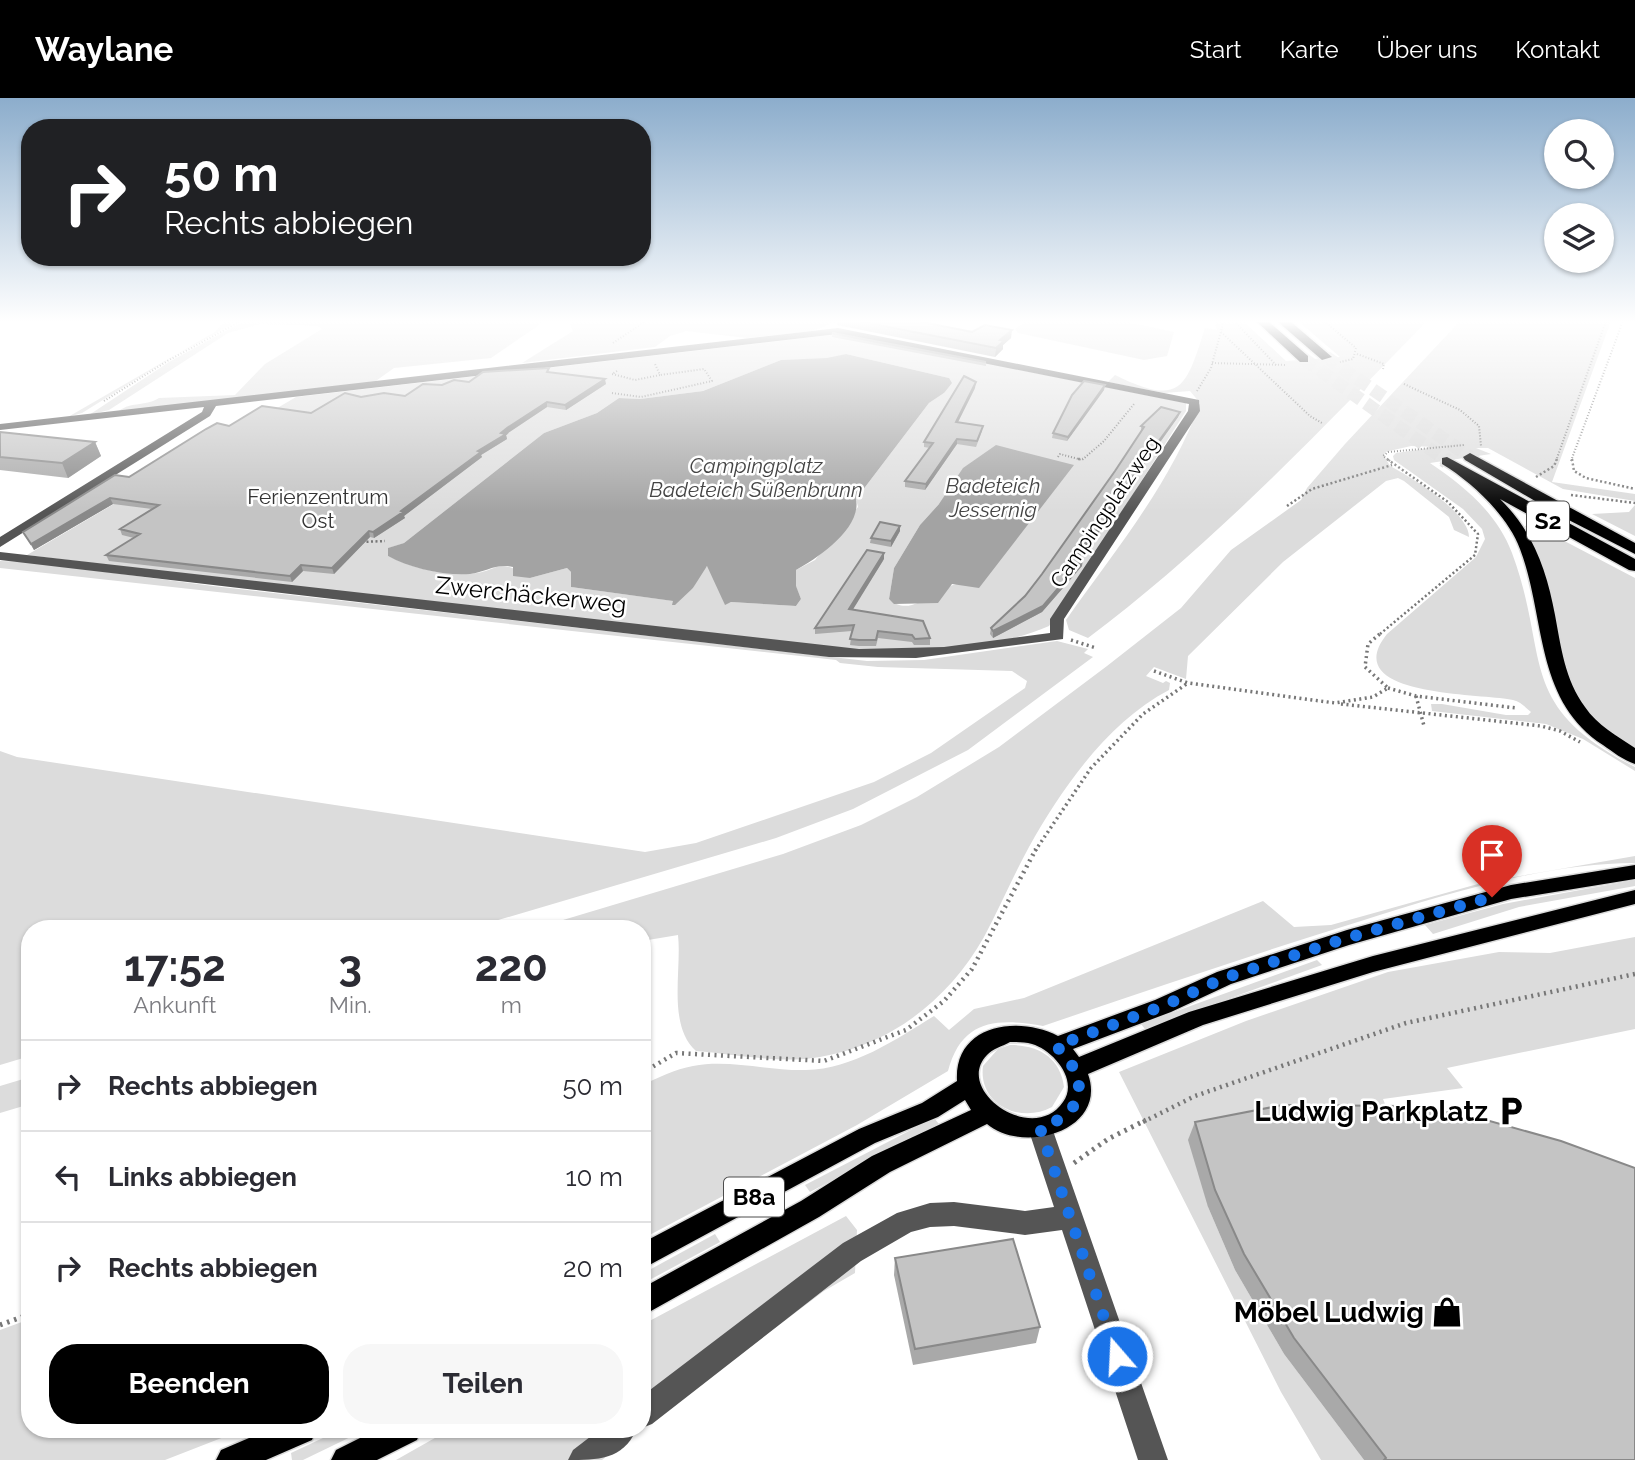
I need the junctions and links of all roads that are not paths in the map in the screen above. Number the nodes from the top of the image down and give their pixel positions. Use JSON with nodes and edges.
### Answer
{"nodes":[{"id":1,"x":381,"y":385,"type":"edge"},
{"id":2,"x":1111,"y":385,"type":"edge"},
{"id":3,"x":211,"y":405,"type":"junction"},
{"id":4,"x":0,"y":427,"type":"edge"},
{"id":5,"x":1471,"y":458,"type":"junction"},
{"id":6,"x":1447,"y":461,"type":"tunnel mouth"},
{"id":7,"x":0,"y":543,"type":"edge"},
{"id":8,"x":1635,"y":549,"type":"edge"},
{"id":9,"x":0,"y":556,"type":"edge"},
{"id":10,"x":1635,"y":566,"type":"edge"},
{"id":11,"x":1058,"y":636,"type":"joint"},
{"id":12,"x":1635,"y":757,"type":"edge"},
{"id":13,"x":1635,"y":872,"type":"edge"},
{"id":14,"x":1635,"y":897,"type":"edge"},
{"id":15,"x":1056,"y":1046,"type":"junction"},
{"id":16,"x":1075,"y":1069,"type":"junction"},
{"id":17,"x":968,"y":1086,"type":"junction"},
{"id":18,"x":987,"y":1114,"type":"junction"},
{"id":19,"x":1040,"y":1128,"type":"junction"},
{"id":20,"x":1069,"y":1217,"type":"junction"},
{"id":21,"x":651,"y":1252,"type":"edge"},
{"id":22,"x":651,"y":1298,"type":"edge"},
{"id":23,"x":651,"y":1407,"type":"edge"},
{"id":24,"x":283,"y":1438,"type":"edge"},
{"id":25,"x":391,"y":1438,"type":"edge"},
{"id":26,"x":612,"y":1438,"type":"edge"},
{"id":27,"x":231,"y":1460,"type":"edge"},
{"id":28,"x":346,"y":1460,"type":"edge"},
{"id":29,"x":583,"y":1460,"type":"edge"},
{"id":30,"x":1153,"y":1460,"type":"edge"}],
"edges":[{"from":1,"to":3,"type":"street","name":"Campingplatzweg"},
{"from":2,"to":11,"type":"street","name":"Campingplatzweg"},
{"from":3,"to":4,"type":"street"},
{"from":3,"to":7,"type":"street"},
{"from":5,"to":6,"type":"highway","number":"S2"},
{"from":5,"to":8,"type":"highway","number":"S2"},
{"from":5,"to":10,"type":"highway","number":"S2"},
{"from":5,"to":12,"type":"highway"},
{"from":9,"to":11,"type":"street","name":"Zwerchäckerweg"},
{"from":13,"to":15,"type":"main road"},
{"from":14,"to":16,"type":"main road"},
{"from":15,"to":16,"type":"main road"},
{"from":15,"to":17,"type":"main road"},
{"from":16,"to":19,"type":"main road"},
{"from":17,"to":18,"type":"main road"},
{"from":17,"to":21,"type":"main road","number":"B8a"},
{"from":18,"to":19,"type":"main road"},
{"from":18,"to":22,"type":"main road","number":"B8a"},
{"from":19,"to":20,"type":"street"},
{"from":20,"to":23,"type":"street"},
{"from":20,"to":30,"type":"street"},
{"from":24,"to":27,"type":"main road"},
{"from":25,"to":28,"type":"main road"},
{"from":26,"to":29,"type":"street"}]}
